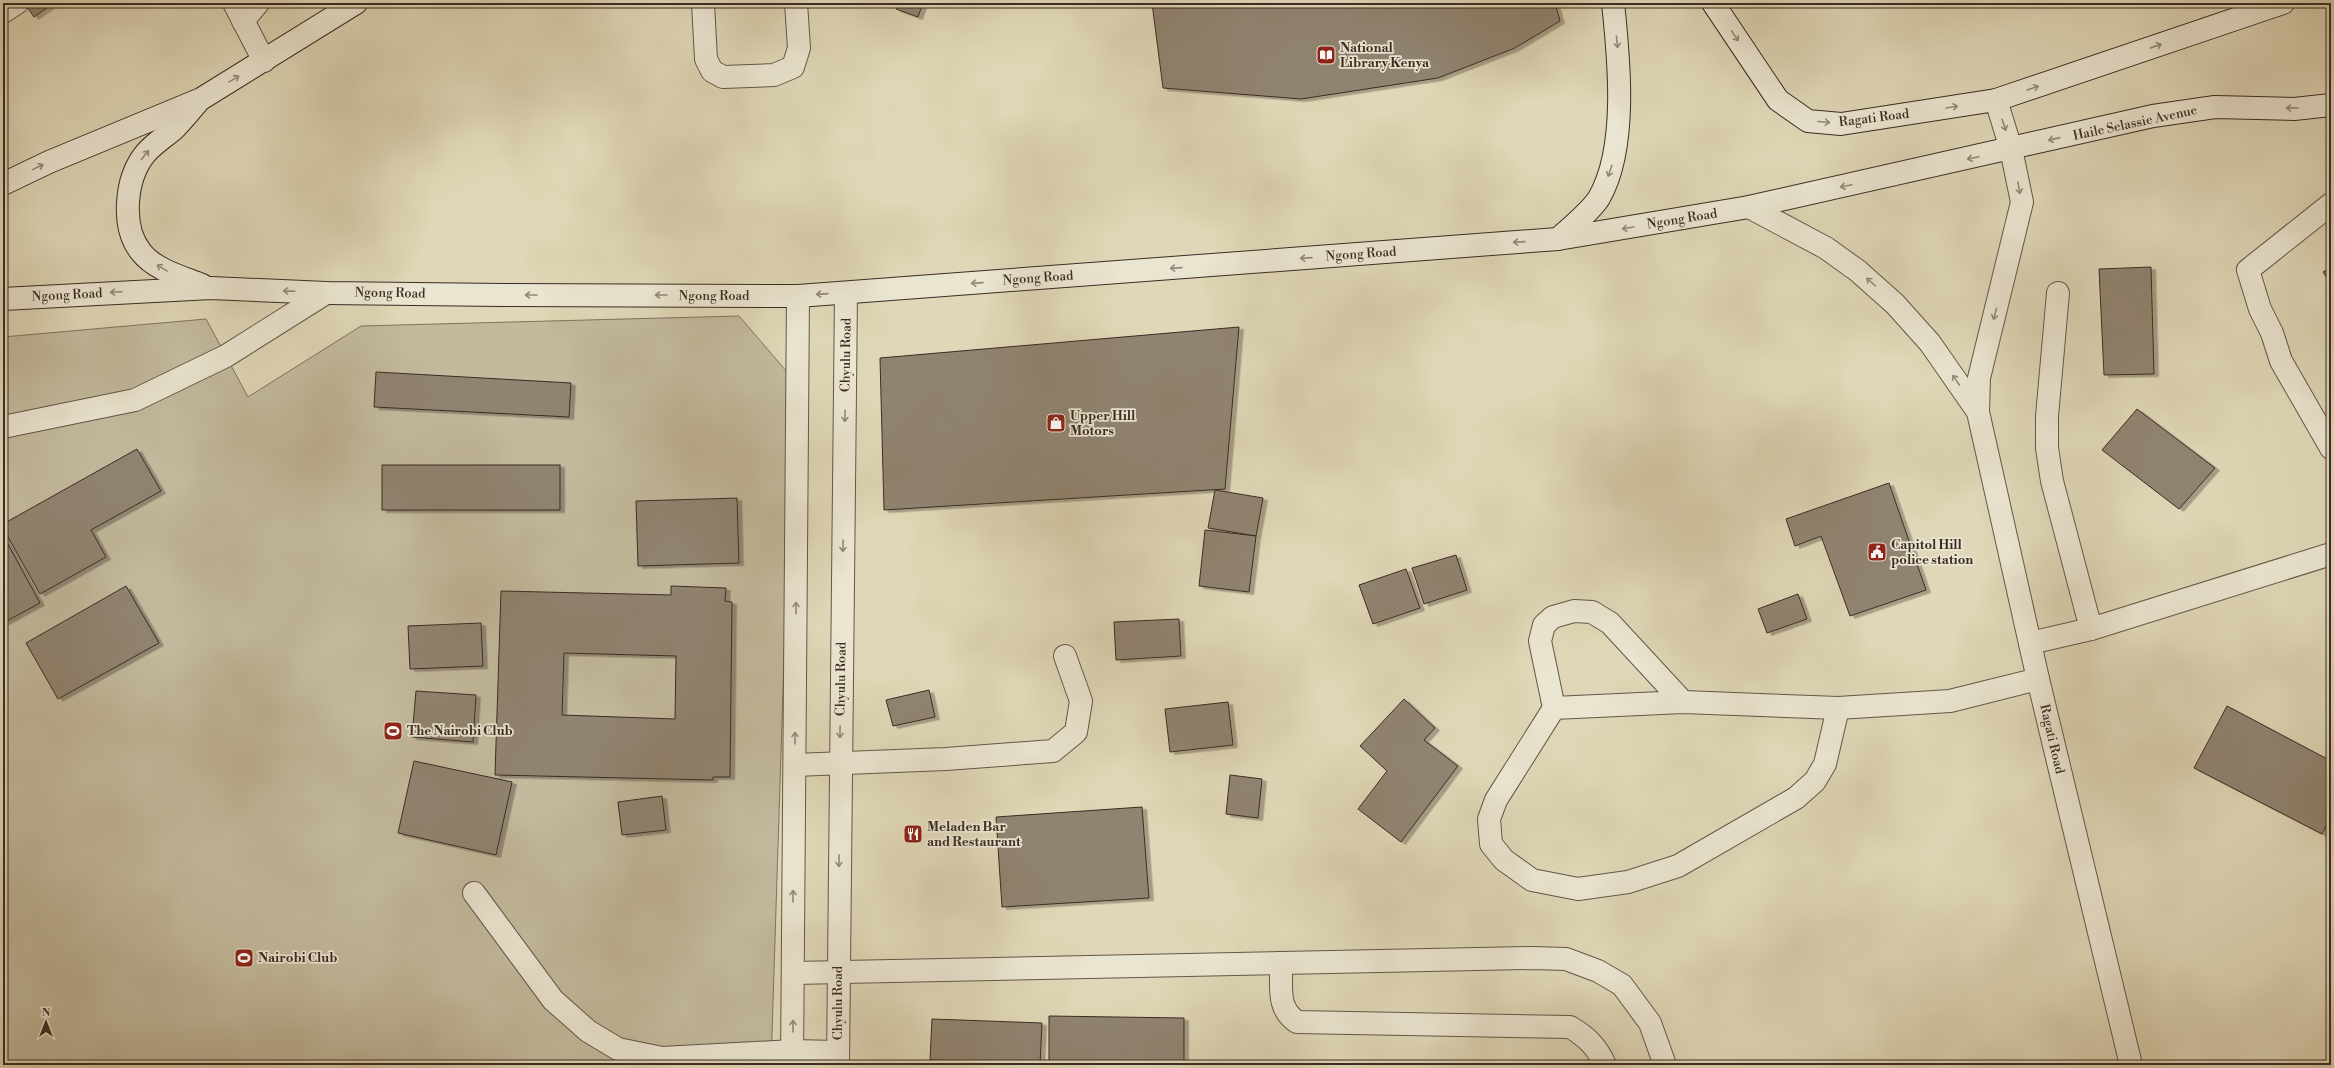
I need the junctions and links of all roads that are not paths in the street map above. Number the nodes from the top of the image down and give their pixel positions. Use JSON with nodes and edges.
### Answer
{"nodes":[{"id":1,"x":17,"y":3,"type":"edge"},
{"id":2,"x":258,"y":3,"type":"edge"},
{"id":3,"x":356,"y":3,"type":"edge"},
{"id":4,"x":703,"y":3,"type":"edge"},
{"id":5,"x":796,"y":3,"type":"edge"},
{"id":6,"x":1613,"y":3,"type":"edge"},
{"id":7,"x":1713,"y":3,"type":"edge"},
{"id":8,"x":2283,"y":3,"type":"edge"},
{"id":9,"x":3,"y":12,"type":"edge"},
{"id":10,"x":238,"y":12,"type":"edge"},
{"id":11,"x":264,"y":60,"type":"junction"},
{"id":12,"x":201,"y":99,"type":"junction"},
{"id":13,"x":1996,"y":100,"type":"junction"},
{"id":14,"x":2331,"y":105,"type":"edge"},
{"id":15,"x":2012,"y":150,"type":"junction"},
{"id":16,"x":3,"y":184,"type":"edge"},
{"id":17,"x":2331,"y":204,"type":"edge"},
{"id":18,"x":1749,"y":208,"type":"junction"},
{"id":19,"x":1558,"y":239,"type":"junction"},
{"id":20,"x":211,"y":288,"type":"junction"},
{"id":21,"x":326,"y":292,"type":"junction"},
{"id":22,"x":846,"y":292,"type":"junction"},
{"id":23,"x":2058,"y":292,"type":"dead end"},
{"id":24,"x":798,"y":296,"type":"junction"},
{"id":25,"x":3,"y":299,"type":"edge"},
{"id":26,"x":1978,"y":412,"type":"junction"},
{"id":27,"x":3,"y":427,"type":"edge"},
{"id":28,"x":2331,"y":448,"type":"edge"},
{"id":29,"x":2331,"y":554,"type":"edge"},
{"id":30,"x":2091,"y":629,"type":"junction"},
{"id":31,"x":2030,"y":642,"type":"junction"},
{"id":32,"x":1065,"y":656,"type":"dead end"},
{"id":33,"x":2038,"y":679,"type":"junction"},
{"id":34,"x":1683,"y":702,"type":"junction"},
{"id":35,"x":1554,"y":708,"type":"junction"},
{"id":36,"x":1838,"y":708,"type":"junction"},
{"id":37,"x":840,"y":764,"type":"junction"},
{"id":38,"x":794,"y":765,"type":"junction"},
{"id":39,"x":474,"y":893,"type":"dead end"},
{"id":40,"x":1281,"y":963,"type":"junction"},
{"id":41,"x":793,"y":972,"type":"junction"},
{"id":42,"x":837,"y":972,"type":"junction"},
{"id":43,"x":792,"y":1058,"type":"edge"},
{"id":44,"x":838,"y":1058,"type":"edge"},
{"id":45,"x":1604,"y":1065,"type":"edge"},
{"id":46,"x":1665,"y":1065,"type":"edge"},
{"id":47,"x":2131,"y":1065,"type":"edge"}],
"edges":[{"from":1,"to":9,"type":"street"},
{"from":2,"to":10,"type":"street"},
{"from":3,"to":11,"type":"street"},
{"from":4,"to":5,"type":"street"},
{"from":6,"to":19,"type":"street","one_way":true},
{"from":7,"to":13,"type":"street","name":"Ragati Road","one_way":true},
{"from":13,"to":8,"type":"street","one_way":true},
{"from":10,"to":11,"type":"street"},
{"from":12,"to":11,"type":"street","one_way":true},
{"from":16,"to":12,"type":"street","one_way":true},
{"from":20,"to":12,"type":"street","one_way":true},
{"from":13,"to":15,"type":"street","one_way":true},
{"from":14,"to":15,"type":"street","name":"Haile Selassie Avenue","one_way":true},
{"from":15,"to":18,"type":"street","name":"Ngong Road","one_way":true},
{"from":15,"to":26,"type":"street","name":"Ragati Road","one_way":true},
{"from":17,"to":28,"type":"street"},
{"from":18,"to":19,"type":"street","name":"Ngong Road","one_way":true},
{"from":26,"to":18,"type":"street","name":"Ragati Road","one_way":true},
{"from":19,"to":22,"type":"street","name":"Ngong Road","one_way":true},
{"from":21,"to":20,"type":"street","name":"Ngong Road","one_way":true},
{"from":20,"to":25,"type":"street","name":"Ngong Road","one_way":true},
{"from":24,"to":21,"type":"street","name":"Ngong Road","one_way":true},
{"from":21,"to":27,"type":"street"},
{"from":22,"to":24,"type":"street","name":"Ngong Road","one_way":true},
{"from":22,"to":37,"type":"street","name":"Chyulu Road","one_way":true},
{"from":23,"to":30,"type":"street"},
{"from":38,"to":24,"type":"street","one_way":true},
{"from":26,"to":31,"type":"street","name":"Ragati Road"},
{"from":29,"to":30,"type":"street"},
{"from":30,"to":31,"type":"street"},
{"from":31,"to":33,"type":"street","name":"Ragati Road"},
{"from":32,"to":37,"type":"street"},
{"from":33,"to":36,"type":"street"},
{"from":33,"to":47,"type":"street","name":"Ragati Road"},
{"from":34,"to":35,"type":"street"},
{"from":34,"to":35,"type":"street"},
{"from":34,"to":36,"type":"street"},
{"from":35,"to":36,"type":"street"},
{"from":37,"to":38,"type":"street"},
{"from":37,"to":42,"type":"street","name":"Chyulu Road","one_way":true},
{"from":41,"to":38,"type":"street","one_way":true},
{"from":39,"to":43,"type":"street"},
{"from":40,"to":42,"type":"street"},
{"from":40,"to":45,"type":"street"},
{"from":40,"to":46,"type":"street"},
{"from":41,"to":42,"type":"street"},
{"from":43,"to":41,"type":"street","one_way":true},
{"from":42,"to":44,"type":"street","name":"Chyulu Road"},
{"from":43,"to":44,"type":"street"}]}
